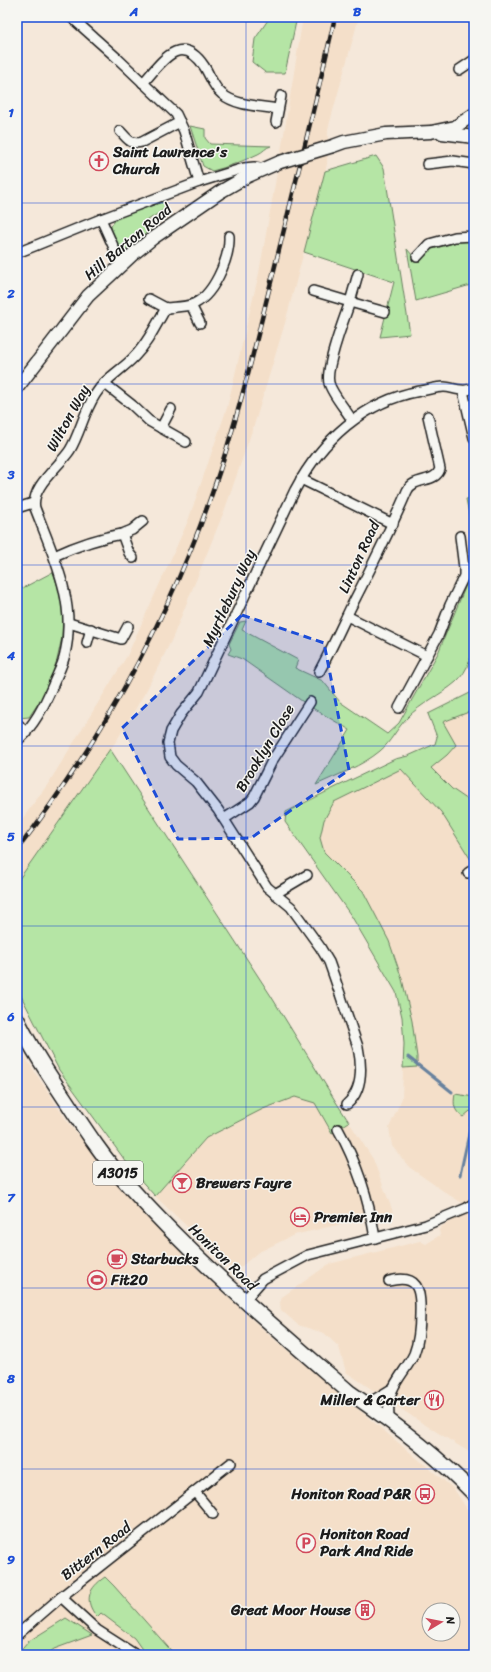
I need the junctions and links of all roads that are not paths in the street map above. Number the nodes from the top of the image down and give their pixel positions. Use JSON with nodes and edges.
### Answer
{"nodes":[{"id":1,"x":71,"y":17,"type":"edge"},
{"id":2,"x":474,"y":60,"type":"edge"},
{"id":3,"x":459,"y":70,"type":"dead end"},
{"id":4,"x":143,"y":83,"type":"junction"},
{"id":5,"x":281,"y":96,"type":"dead end"},
{"id":6,"x":278,"y":110,"type":"junction"},
{"id":7,"x":474,"y":115,"type":"edge"},
{"id":8,"x":180,"y":122,"type":"junction"},
{"id":9,"x":276,"y":122,"type":"dead end"},
{"id":10,"x":120,"y":131,"type":"dead end"},
{"id":11,"x":431,"y":132,"type":"junction"},
{"id":12,"x":474,"y":136,"type":"edge"},
{"id":13,"x":427,"y":164,"type":"dead end"},
{"id":14,"x":474,"y":164,"type":"edge"},
{"id":15,"x":265,"y":168,"type":"junction"},
{"id":16,"x":199,"y":182,"type":"junction"},
{"id":17,"x":101,"y":219,"type":"junction"},
{"id":18,"x":229,"y":236,"type":"dead end"},
{"id":19,"x":474,"y":236,"type":"edge"},
{"id":20,"x":17,"y":253,"type":"edge"},
{"id":21,"x":417,"y":257,"type":"dead end"},
{"id":22,"x":124,"y":263,"type":"junction"},
{"id":23,"x":358,"y":274,"type":"dead end"},
{"id":24,"x":313,"y":291,"type":"dead end"},
{"id":25,"x":149,"y":299,"type":"dead end"},
{"id":26,"x":350,"y":302,"type":"junction"},
{"id":27,"x":191,"y":305,"type":"junction"},
{"id":28,"x":166,"y":308,"type":"junction"},
{"id":29,"x":386,"y":312,"type":"dead end"},
{"id":30,"x":200,"y":323,"type":"dead end"},
{"id":31,"x":104,"y":383,"type":"junction"},
{"id":32,"x":17,"y":388,"type":"edge"},
{"id":33,"x":474,"y":388,"type":"edge"},
{"id":34,"x":463,"y":391,"type":"junction"},
{"id":35,"x":170,"y":409,"type":"dead end"},
{"id":36,"x":428,"y":416,"type":"dead end"},
{"id":37,"x":352,"y":420,"type":"junction"},
{"id":38,"x":161,"y":428,"type":"junction"},
{"id":39,"x":474,"y":438,"type":"edge"},
{"id":40,"x":186,"y":442,"type":"dead end"},
{"id":41,"x":301,"y":478,"type":"junction"},
{"id":42,"x":33,"y":503,"type":"junction"},
{"id":43,"x":17,"y":508,"type":"edge"},
{"id":44,"x":142,"y":521,"type":"dead end"},
{"id":45,"x":393,"y":524,"type":"junction"},
{"id":46,"x":122,"y":534,"type":"junction"},
{"id":47,"x":460,"y":536,"type":"dead end"},
{"id":48,"x":54,"y":556,"type":"junction"},
{"id":49,"x":134,"y":558,"type":"dead end"},
{"id":50,"x":347,"y":616,"type":"junction"},
{"id":51,"x":69,"y":623,"type":"junction"},
{"id":52,"x":128,"y":626,"type":"dead end"},
{"id":53,"x":91,"y":629,"type":"junction"},
{"id":54,"x":87,"y":643,"type":"dead end"},
{"id":55,"x":427,"y":656,"type":"junction"},
{"id":56,"x":319,"y":672,"type":"dead end"},
{"id":57,"x":310,"y":702,"type":"dead end"},
{"id":58,"x":399,"y":708,"type":"dead end"},
{"id":59,"x":17,"y":723,"type":"edge"},
{"id":60,"x":26,"y":733,"type":"junction"},
{"id":61,"x":17,"y":741,"type":"edge"},
{"id":62,"x":224,"y":819,"type":"junction"},
{"id":63,"x":307,"y":875,"type":"dead end"},
{"id":64,"x":275,"y":894,"type":"junction"},
{"id":65,"x":17,"y":1019,"type":"edge"},
{"id":66,"x":347,"y":1104,"type":"dead end"},
{"id":67,"x":338,"y":1129,"type":"dead end"},
{"id":68,"x":474,"y":1203,"type":"edge"},
{"id":69,"x":375,"y":1238,"type":"junction"},
{"id":70,"x":389,"y":1281,"type":"dead end"},
{"id":71,"x":244,"y":1300,"type":"junction"},
{"id":72,"x":393,"y":1388,"type":"junction"},
{"id":73,"x":367,"y":1404,"type":"junction"},
{"id":74,"x":389,"y":1422,"type":"junction"},
{"id":75,"x":231,"y":1464,"type":"dead end"},
{"id":76,"x":455,"y":1474,"type":"junction"},
{"id":77,"x":474,"y":1485,"type":"edge"},
{"id":78,"x":195,"y":1492,"type":"junction"},
{"id":79,"x":474,"y":1494,"type":"edge"},
{"id":80,"x":213,"y":1514,"type":"dead end"},
{"id":81,"x":61,"y":1597,"type":"junction"},
{"id":82,"x":17,"y":1635,"type":"edge"},
{"id":83,"x":136,"y":1655,"type":"edge"}],
"edges":[{"from":1,"to":4,"type":"street"},
{"from":2,"to":3,"type":"street"},
{"from":4,"to":6,"type":"street"},
{"from":4,"to":8,"type":"street"},
{"from":5,"to":6,"type":"street"},
{"from":6,"to":9,"type":"street"},
{"from":7,"to":11,"type":"main road","name":"Hill Barton Road"},
{"from":8,"to":10,"type":"street"},
{"from":8,"to":16,"type":"street"},
{"from":11,"to":12,"type":"main road","name":"Hill Barton Road"},
{"from":11,"to":15,"type":"main road","name":"Hill Barton Road","bridge":true},
{"from":13,"to":14,"type":"street"},
{"from":15,"to":16,"type":"street"},
{"from":15,"to":22,"type":"main road","name":"Hill Barton Road"},
{"from":16,"to":17,"type":"street"},
{"from":17,"to":20,"type":"street"},
{"from":17,"to":22,"type":"street"},
{"from":18,"to":27,"type":"street"},
{"from":19,"to":21,"type":"street"},
{"from":22,"to":32,"type":"main road","name":"Hill Barton Road"},
{"from":23,"to":26,"type":"street"},
{"from":24,"to":26,"type":"street"},
{"from":25,"to":28,"type":"street"},
{"from":26,"to":29,"type":"street"},
{"from":26,"to":37,"type":"street"},
{"from":27,"to":28,"type":"street"},
{"from":27,"to":30,"type":"street"},
{"from":28,"to":31,"type":"street","name":"Wilton Way"},
{"from":31,"to":38,"type":"street"},
{"from":31,"to":42,"type":"street","name":"Wilton Way"},
{"from":33,"to":34,"type":"street","name":"Myrtlebury Way"},
{"from":34,"to":37,"type":"street","name":"Myrtlebury Way"},
{"from":34,"to":39,"type":"street"},
{"from":35,"to":38,"type":"street"},
{"from":36,"to":45,"type":"street"},
{"from":37,"to":41,"type":"street","name":"Myrtlebury Way"},
{"from":38,"to":40,"type":"street"},
{"from":41,"to":45,"type":"street","name":"Linton Road"},
{"from":41,"to":62,"type":"street","name":"Myrtlebury Way"},
{"from":42,"to":43,"type":"street"},
{"from":42,"to":48,"type":"street"},
{"from":44,"to":46,"type":"street"},
{"from":45,"to":50,"type":"street","name":"Linton Road"},
{"from":46,"to":48,"type":"street"},
{"from":46,"to":49,"type":"street"},
{"from":47,"to":55,"type":"street"},
{"from":48,"to":51,"type":"street"},
{"from":50,"to":55,"type":"street"},
{"from":50,"to":56,"type":"street","name":"Linton Road"},
{"from":51,"to":53,"type":"street"},
{"from":51,"to":60,"type":"street"},
{"from":52,"to":53,"type":"street"},
{"from":53,"to":54,"type":"street"},
{"from":55,"to":58,"type":"street"},
{"from":57,"to":62,"type":"street","name":"Brooklyn Close"},
{"from":59,"to":60,"type":"street"},
{"from":60,"to":61,"type":"street"},
{"from":62,"to":64,"type":"street","name":"Myrtlebury Way"},
{"from":63,"to":64,"type":"street"},
{"from":64,"to":66,"type":"street","name":"Myrtlebury Way"},
{"from":65,"to":71,"type":"main road","name":"Honiton Road","number":"A3015"},
{"from":67,"to":69,"type":"street"},
{"from":68,"to":69,"type":"street"},
{"from":69,"to":71,"type":"street"},
{"from":70,"to":72,"type":"street"},
{"from":71,"to":73,"type":"main road","name":"Honiton Road"},
{"from":72,"to":73,"type":"street"},
{"from":72,"to":74,"type":"street"},
{"from":73,"to":74,"type":"main road","name":"Honiton Road"},
{"from":74,"to":76,"type":"main road","name":"Honiton Road"},
{"from":75,"to":78,"type":"street","name":"Bittern Road"},
{"from":76,"to":77,"type":"main road","name":"Honiton Road"},
{"from":76,"to":79,"type":"main road","name":"Honiton Road"},
{"from":78,"to":80,"type":"street"},
{"from":78,"to":81,"type":"street","name":"Bittern Road"},
{"from":81,"to":82,"type":"street","name":"Bittern Road"},
{"from":81,"to":83,"type":"street"}]}
